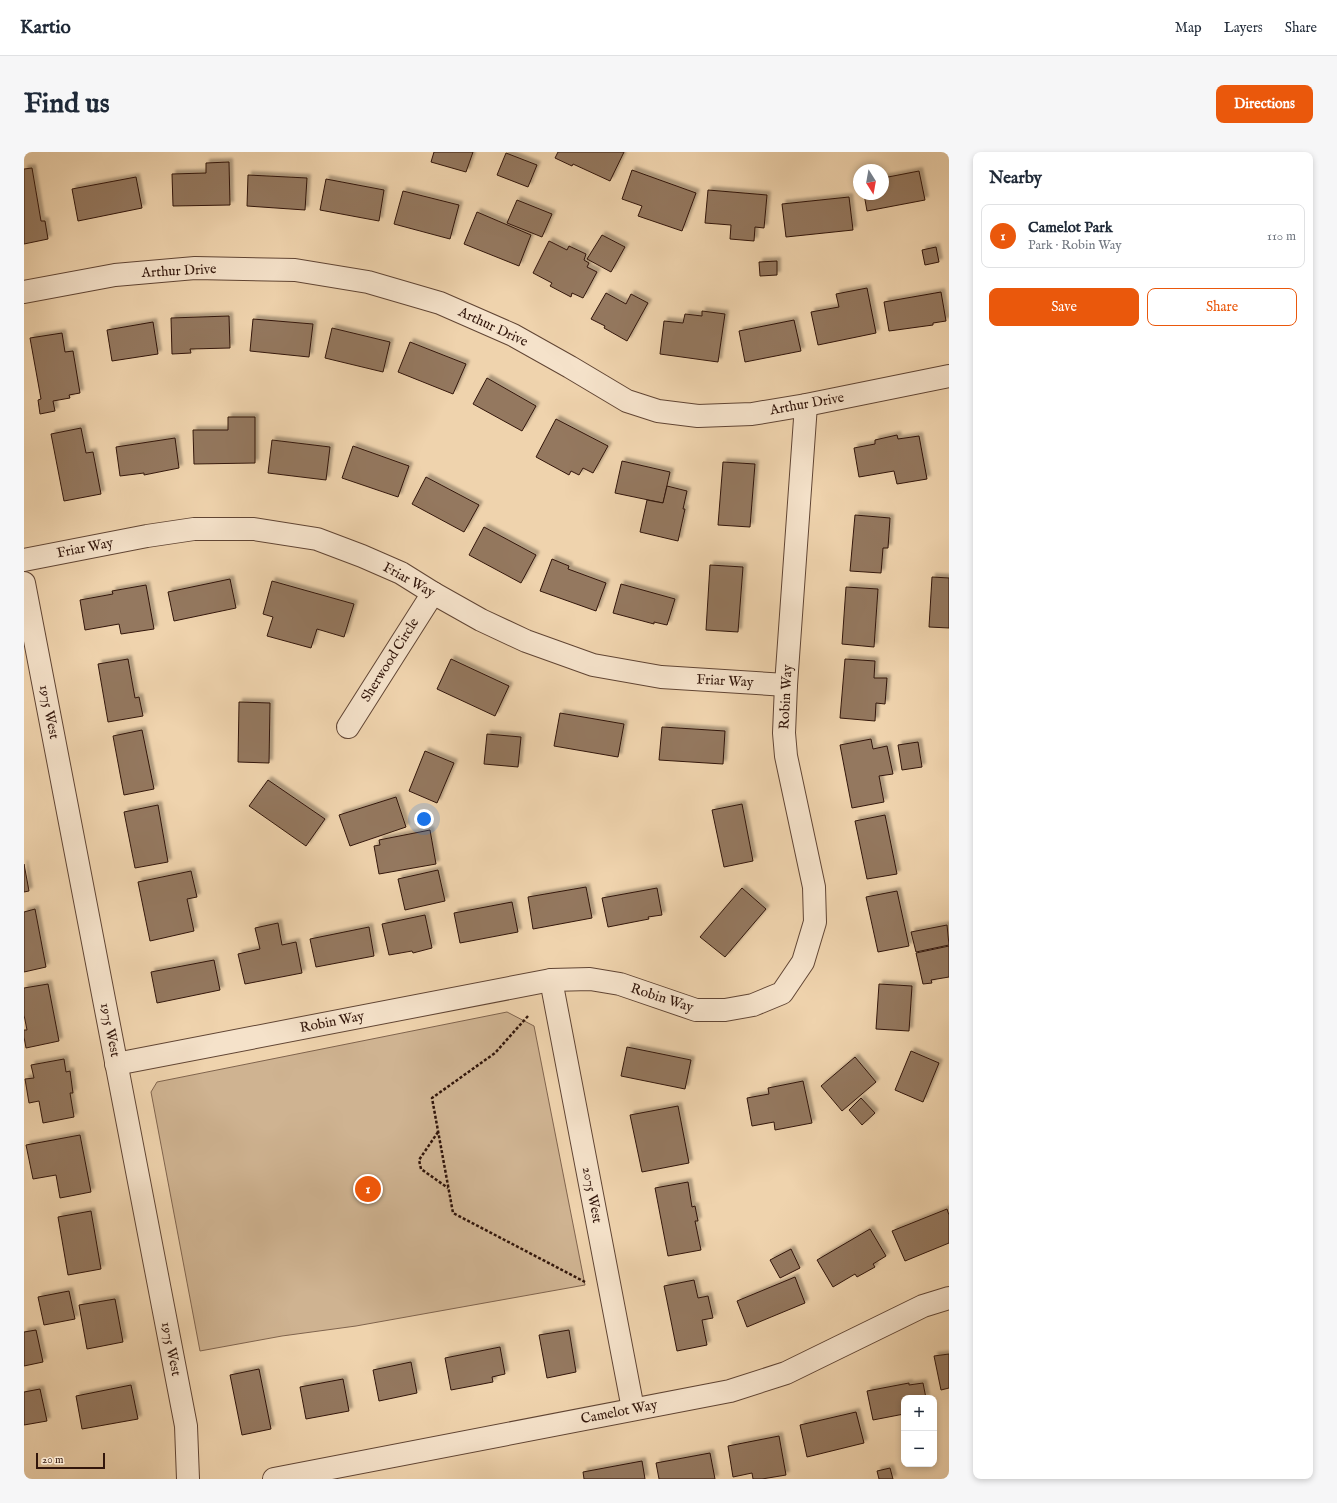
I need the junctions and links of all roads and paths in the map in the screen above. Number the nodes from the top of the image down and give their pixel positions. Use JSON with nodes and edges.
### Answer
{"nodes":[{"id":1,"x":24,"y":292,"type":"edge"},
{"id":2,"x":949,"y":376,"type":"edge"},
{"id":3,"x":806,"y":405,"type":"junction"},
{"id":4,"x":24,"y":560,"type":"edge"},
{"id":5,"x":24,"y":583,"type":"edge"},
{"id":6,"x":433,"y":593,"type":"junction"},
{"id":7,"x":786,"y":684,"type":"junction"},
{"id":8,"x":348,"y":727,"type":"dead end"},
{"id":9,"x":551,"y":980,"type":"junction"},
{"id":10,"x":528,"y":1016,"type":"dead end"},
{"id":11,"x":116,"y":1064,"type":"junction"},
{"id":12,"x":438,"y":1132,"type":"junction"},
{"id":13,"x":448,"y":1188,"type":"junction"},
{"id":14,"x":588,"y":1283,"type":"dead end"},
{"id":15,"x":949,"y":1298,"type":"edge"},
{"id":16,"x":633,"y":1409,"type":"junction"},
{"id":17,"x":188,"y":1479,"type":"edge"},
{"id":18,"x":274,"y":1479,"type":"edge"}],
"edges":[{"from":1,"to":3,"type":"street","name":"Arthur Drive"},
{"from":2,"to":3,"type":"street","name":"Arthur Drive"},
{"from":3,"to":7,"type":"street","name":"Robin Way"},
{"from":4,"to":6,"type":"street","name":"Friar Way"},
{"from":5,"to":11,"type":"street","name":"1975 West"},
{"from":6,"to":7,"type":"street","name":"Friar Way"},
{"from":6,"to":8,"type":"street","name":"Sherwood Circle"},
{"from":7,"to":9,"type":"street","name":"Robin Way"},
{"from":9,"to":11,"type":"street","name":"Robin Way"},
{"from":9,"to":16,"type":"street","name":"2075 West"},
{"from":10,"to":12,"type":"path"},
{"from":11,"to":17,"type":"street","name":"1975 West"},
{"from":12,"to":13,"type":"path"},
{"from":12,"to":13,"type":"path"},
{"from":13,"to":14,"type":"path"},
{"from":15,"to":16,"type":"street","name":"Camelot Way"},
{"from":16,"to":18,"type":"street","name":"Camelot Way"}]}
